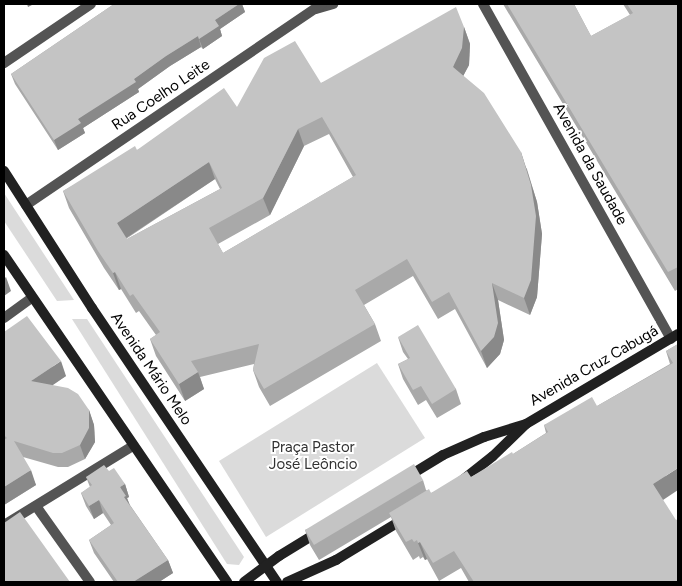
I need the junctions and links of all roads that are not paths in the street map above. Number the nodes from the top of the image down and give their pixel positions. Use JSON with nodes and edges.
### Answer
{"nodes":[{"id":1,"x":91,"y":4,"type":"edge"},
{"id":2,"x":333,"y":4,"type":"edge"},
{"id":3,"x":483,"y":4,"type":"edge"},
{"id":4,"x":317,"y":7,"type":"edge"},
{"id":5,"x":4,"y":63,"type":"edge"},
{"id":6,"x":4,"y":171,"type":"edge"},
{"id":7,"x":26,"y":205,"type":"junction"},
{"id":8,"x":4,"y":255,"type":"edge"},
{"id":9,"x":32,"y":298,"type":"junction"},
{"id":10,"x":4,"y":318,"type":"edge"},
{"id":11,"x":674,"y":336,"type":"edge"},
{"id":12,"x":526,"y":424,"type":"junction"},
{"id":13,"x":133,"y":446,"type":"junction"},
{"id":14,"x":402,"y":481,"type":"edge"},
{"id":15,"x":451,"y":489,"type":"edge"},
{"id":16,"x":36,"y":506,"type":"junction"},
{"id":17,"x":411,"y":514,"type":"edge"},
{"id":18,"x":4,"y":525,"type":"edge"},
{"id":19,"x":328,"y":526,"type":"edge"},
{"id":20,"x":266,"y":566,"type":"junction"},
{"id":21,"x":90,"y":582,"type":"edge"},
{"id":22,"x":227,"y":582,"type":"edge"},
{"id":23,"x":244,"y":582,"type":"edge"},
{"id":24,"x":276,"y":582,"type":"edge"},
{"id":25,"x":287,"y":582,"type":"edge"}],
"edges":[{"from":1,"to":5,"type":"street"},
{"from":2,"to":4,"type":"street","name":"Rua Coelho Leite"},
{"from":3,"to":11,"type":"street","name":"Avenida da Saudade"},
{"from":4,"to":7,"type":"street","name":"Rua Coelho Leite"},
{"from":6,"to":7,"type":"main road","name":"Avenida Mário Melo"},
{"from":7,"to":20,"type":"main road","name":"Avenida Mário Melo"},
{"from":8,"to":9,"type":"main road"},
{"from":9,"to":10,"type":"street"},
{"from":9,"to":13,"type":"main road"},
{"from":11,"to":12,"type":"main road","name":"Avenida Cruz Cabugá"},
{"from":12,"to":14,"type":"main road","name":"Avenida Cruz Cabugá"},
{"from":12,"to":15,"type":"main road","name":"Avenida Cruz Cabugá"},
{"from":13,"to":16,"type":"street"},
{"from":13,"to":22,"type":"main road"},
{"from":16,"to":18,"type":"street"},
{"from":16,"to":21,"type":"street"},
{"from":17,"to":25,"type":"main road"},
{"from":19,"to":20,"type":"main road"},
{"from":20,"to":23,"type":"main road"},
{"from":20,"to":24,"type":"main road","name":"Avenida Mário Melo"}]}
